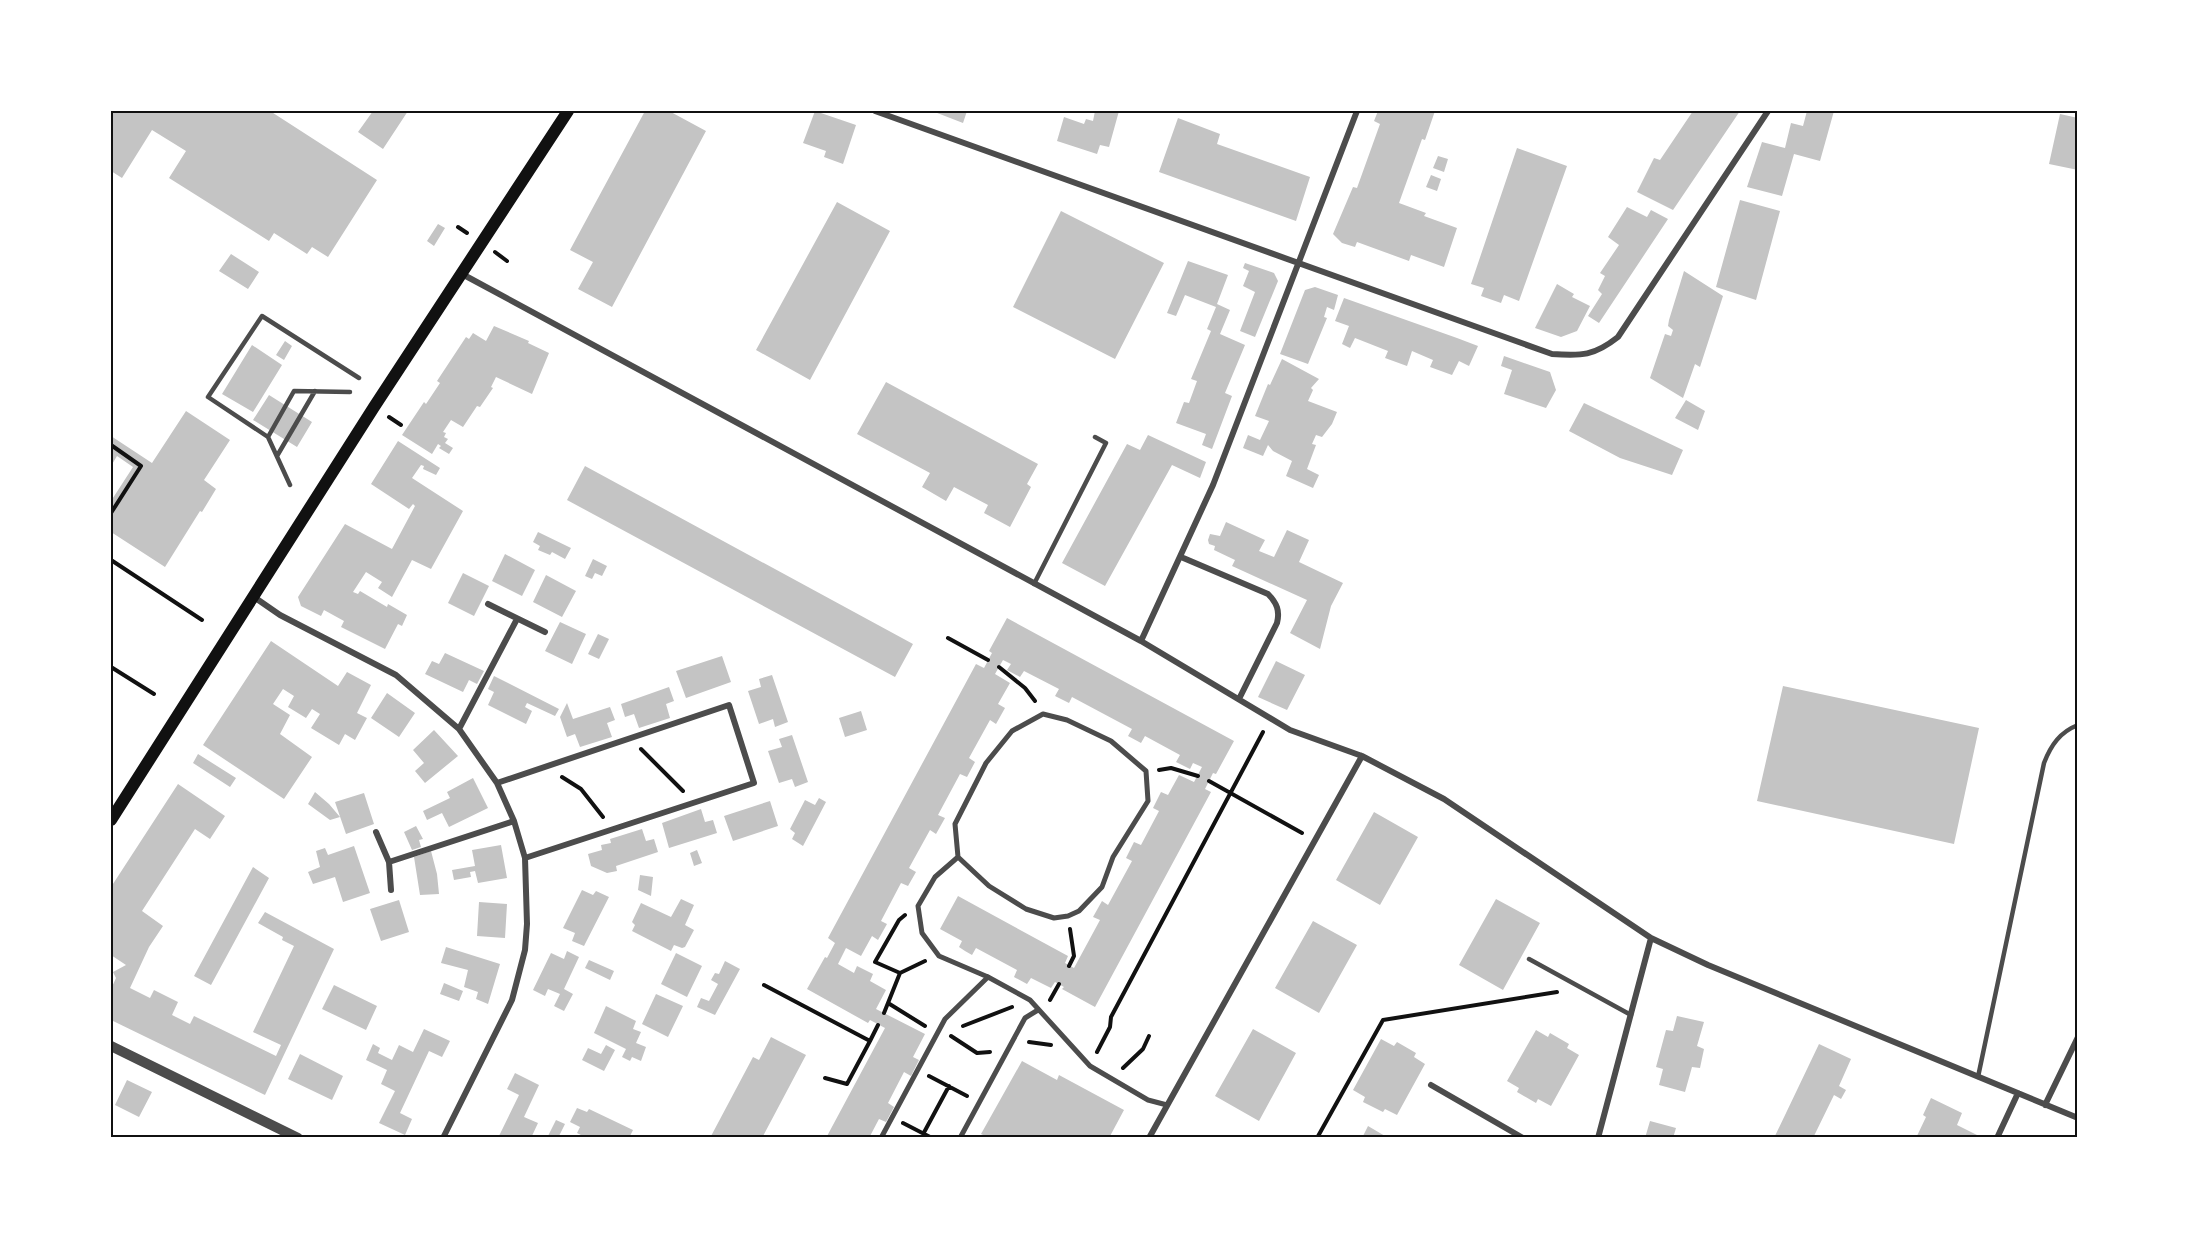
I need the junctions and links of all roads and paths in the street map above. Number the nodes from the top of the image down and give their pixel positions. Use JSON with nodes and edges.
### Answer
{"nodes":[{"id":1,"x":568,"y":111,"type":"edge"},
{"id":2,"x":875,"y":111,"type":"edge"},
{"id":3,"x":1358,"y":111,"type":"edge"},
{"id":4,"x":1768,"y":111,"type":"edge"},
{"id":5,"x":492,"y":250,"type":"dead end"},
{"id":6,"x":507,"y":261,"type":"dead end"},
{"id":7,"x":1300,"y":262,"type":"junction"},
{"id":8,"x":462,"y":274,"type":"junction"},
{"id":9,"x":359,"y":378,"type":"dead end"},
{"id":10,"x":315,"y":392,"type":"junction"},
{"id":11,"x":350,"y":392,"type":"dead end"},
{"id":12,"x":385,"y":414,"type":"dead end"},
{"id":13,"x":401,"y":425,"type":"dead end"},
{"id":14,"x":268,"y":437,"type":"junction"},
{"id":15,"x":1095,"y":437,"type":"dead end"},
{"id":16,"x":112,"y":447,"type":"edge"},
{"id":17,"x":277,"y":456,"type":"junction"},
{"id":18,"x":290,"y":485,"type":"dead end"},
{"id":19,"x":111,"y":513,"type":"edge"},
{"id":20,"x":1180,"y":556,"type":"junction"},
{"id":21,"x":111,"y":560,"type":"edge"},
{"id":22,"x":1034,"y":584,"type":"junction"},
{"id":23,"x":253,"y":597,"type":"junction"},
{"id":24,"x":488,"y":604,"type":"dead end"},
{"id":25,"x":517,"y":619,"type":"junction"},
{"id":26,"x":202,"y":620,"type":"dead end"},
{"id":27,"x":545,"y":632,"type":"dead end"},
{"id":28,"x":948,"y":638,"type":"dead end"},
{"id":29,"x":1140,"y":641,"type":"junction"},
{"id":30,"x":988,"y":660,"type":"dead end"},
{"id":31,"x":111,"y":667,"type":"edge"},
{"id":32,"x":999,"y":667,"type":"dead end"},
{"id":33,"x":154,"y":694,"type":"dead end"},
{"id":34,"x":1239,"y":699,"type":"junction"},
{"id":35,"x":1042,"y":714,"type":"junction"},
{"id":36,"x":1270,"y":718,"type":"junction"},
{"id":37,"x":2078,"y":725,"type":"edge"},
{"id":38,"x":459,"y":729,"type":"junction"},
{"id":39,"x":630,"y":738,"type":"junction"},
{"id":40,"x":1362,"y":756,"type":"junction"},
{"id":41,"x":546,"y":767,"type":"junction"},
{"id":42,"x":1146,"y":771,"type":"junction"},
{"id":43,"x":1198,"y":776,"type":"dead end"},
{"id":44,"x":1209,"y":781,"type":"dead end"},
{"id":45,"x":497,"y":783,"type":"junction"},
{"id":46,"x":1230,"y":793,"type":"junction"},
{"id":47,"x":695,"y":803,"type":"junction"},
{"id":48,"x":111,"y":820,"type":"edge"},
{"id":49,"x":514,"y":821,"type":"junction"},
{"id":50,"x":611,"y":830,"type":"junction"},
{"id":51,"x":376,"y":832,"type":"dead end"},
{"id":52,"x":1303,"y":834,"type":"dead end"},
{"id":53,"x":958,"y":857,"type":"junction"},
{"id":54,"x":525,"y":858,"type":"junction"},
{"id":55,"x":389,"y":862,"type":"junction"},
{"id":56,"x":391,"y":890,"type":"dead end"},
{"id":57,"x":918,"y":906,"type":"junction"},
{"id":58,"x":1068,"y":916,"type":"junction"},
{"id":59,"x":1651,"y":938,"type":"junction"},
{"id":60,"x":939,"y":956,"type":"junction"},
{"id":61,"x":1529,"y":959,"type":"dead end"},
{"id":62,"x":1069,"y":966,"type":"dead end"},
{"id":63,"x":900,"y":973,"type":"junction"},
{"id":64,"x":988,"y":977,"type":"junction"},
{"id":65,"x":764,"y":986,"type":"dead end"},
{"id":66,"x":1582,"y":988,"type":"junction"},
{"id":67,"x":1030,"y":1000,"type":"junction"},
{"id":68,"x":1038,"y":1010,"type":"junction"},
{"id":69,"x":884,"y":1013,"type":"dead end"},
{"id":70,"x":1631,"y":1015,"type":"junction"},
{"id":71,"x":878,"y":1024,"type":"dead end"},
{"id":72,"x":951,"y":1036,"type":"dead end"},
{"id":73,"x":1149,"y":1036,"type":"dead end"},
{"id":74,"x":2078,"y":1037,"type":"edge"},
{"id":75,"x":1013,"y":1040,"type":"junction"},
{"id":76,"x":870,"y":1041,"type":"junction"},
{"id":77,"x":111,"y":1046,"type":"edge"},
{"id":78,"x":1071,"y":1046,"type":"junction"},
{"id":79,"x":1090,"y":1066,"type":"junction"},
{"id":80,"x":918,"y":1070,"type":"junction"},
{"id":81,"x":1978,"y":1077,"type":"junction"},
{"id":82,"x":825,"y":1078,"type":"dead end"},
{"id":83,"x":1112,"y":1078,"type":"junction"},
{"id":84,"x":1431,"y":1085,"type":"dead end"},
{"id":85,"x":949,"y":1086,"type":"junction"},
{"id":86,"x":2018,"y":1093,"type":"junction"},
{"id":87,"x":979,"y":1102,"type":"junction"},
{"id":88,"x":1167,"y":1105,"type":"junction"},
{"id":89,"x":2045,"y":1105,"type":"junction"},
{"id":90,"x":892,"y":1118,"type":"junction"},
{"id":91,"x":2078,"y":1118,"type":"edge"},
{"id":92,"x":922,"y":1136,"type":"edge"},
{"id":93,"x":298,"y":1138,"type":"edge"},
{"id":94,"x":443,"y":1138,"type":"edge"},
{"id":95,"x":881,"y":1138,"type":"edge"},
{"id":96,"x":932,"y":1138,"type":"edge"},
{"id":97,"x":960,"y":1138,"type":"edge"},
{"id":98,"x":1149,"y":1138,"type":"edge"},
{"id":99,"x":1317,"y":1138,"type":"edge"},
{"id":100,"x":1523,"y":1138,"type":"edge"},
{"id":101,"x":1598,"y":1138,"type":"edge"},
{"id":102,"x":1996,"y":1138,"type":"edge"}],
"edges":[{"from":1,"to":8,"type":"main road"},
{"from":2,"to":7,"type":"street"},
{"from":3,"to":7,"type":"street"},
{"from":4,"to":7,"type":"street"},
{"from":5,"to":6,"type":"path"},
{"from":7,"to":20,"type":"street"},
{"from":8,"to":22,"type":"street"},
{"from":8,"to":23,"type":"main road"},
{"from":9,"to":14,"type":"lane"},
{"from":10,"to":11,"type":"lane"},
{"from":10,"to":14,"type":"lane"},
{"from":10,"to":17,"type":"lane"},
{"from":12,"to":13,"type":"path"},
{"from":14,"to":17,"type":"lane"},
{"from":15,"to":22,"type":"lane"},
{"from":16,"to":19,"type":"path"},
{"from":17,"to":18,"type":"lane"},
{"from":20,"to":29,"type":"street"},
{"from":20,"to":34,"type":"street"},
{"from":21,"to":26,"type":"path"},
{"from":22,"to":29,"type":"street"},
{"from":23,"to":38,"type":"street"},
{"from":23,"to":48,"type":"main road"},
{"from":24,"to":25,"type":"street"},
{"from":25,"to":27,"type":"street"},
{"from":25,"to":38,"type":"street"},
{"from":28,"to":30,"type":"path"},
{"from":29,"to":34,"type":"street"},
{"from":31,"to":33,"type":"path"},
{"from":32,"to":35,"type":"path"},
{"from":34,"to":36,"type":"street"},
{"from":35,"to":42,"type":"street"},
{"from":35,"to":53,"type":"street"},
{"from":36,"to":40,"type":"street"},
{"from":36,"to":46,"type":"path"},
{"from":37,"to":81,"type":"lane"},
{"from":38,"to":45,"type":"street"},
{"from":39,"to":41,"type":"street"},
{"from":39,"to":47,"type":"path"},
{"from":39,"to":47,"type":"street"},
{"from":40,"to":59,"type":"street"},
{"from":40,"to":88,"type":"street"},
{"from":41,"to":45,"type":"street"},
{"from":41,"to":50,"type":"path"},
{"from":42,"to":43,"type":"path"},
{"from":42,"to":58,"type":"street"},
{"from":44,"to":46,"type":"path"},
{"from":45,"to":49,"type":"street"},
{"from":46,"to":52,"type":"path"},
{"from":46,"to":79,"type":"path"},
{"from":47,"to":50,"type":"street"},
{"from":49,"to":54,"type":"street"},
{"from":49,"to":55,"type":"street"},
{"from":50,"to":54,"type":"street"},
{"from":51,"to":55,"type":"street"},
{"from":53,"to":57,"type":"street"},
{"from":53,"to":58,"type":"street"},
{"from":54,"to":94,"type":"street"},
{"from":55,"to":56,"type":"street"},
{"from":57,"to":60,"type":"street"},
{"from":57,"to":63,"type":"path"},
{"from":58,"to":62,"type":"path"},
{"from":59,"to":70,"type":"street"},
{"from":59,"to":81,"type":"street"},
{"from":60,"to":63,"type":"path"},
{"from":60,"to":64,"type":"street"},
{"from":61,"to":66,"type":"lane"},
{"from":63,"to":69,"type":"path"},
{"from":64,"to":67,"type":"street"},
{"from":64,"to":80,"type":"street"},
{"from":65,"to":76,"type":"path"},
{"from":66,"to":70,"type":"lane"},
{"from":66,"to":99,"type":"path"},
{"from":67,"to":68,"type":"street"},
{"from":67,"to":72,"type":"path"},
{"from":68,"to":75,"type":"street"},
{"from":68,"to":78,"type":"street"},
{"from":70,"to":101,"type":"street"},
{"from":71,"to":76,"type":"path"},
{"from":73,"to":83,"type":"path"},
{"from":74,"to":89,"type":"street"},
{"from":75,"to":78,"type":"path"},
{"from":75,"to":87,"type":"street"},
{"from":76,"to":82,"type":"path"},
{"from":77,"to":93,"type":"street"},
{"from":78,"to":79,"type":"street"},
{"from":79,"to":83,"type":"street"},
{"from":80,"to":85,"type":"path"},
{"from":80,"to":90,"type":"street"},
{"from":81,"to":86,"type":"street"},
{"from":83,"to":88,"type":"street"},
{"from":84,"to":100,"type":"street"},
{"from":85,"to":87,"type":"path"},
{"from":85,"to":92,"type":"path"},
{"from":86,"to":89,"type":"street"},
{"from":86,"to":102,"type":"street"},
{"from":87,"to":97,"type":"street"},
{"from":88,"to":98,"type":"street"},
{"from":89,"to":91,"type":"street"},
{"from":90,"to":92,"type":"path"},
{"from":90,"to":95,"type":"street"},
{"from":92,"to":96,"type":"path"}]}
